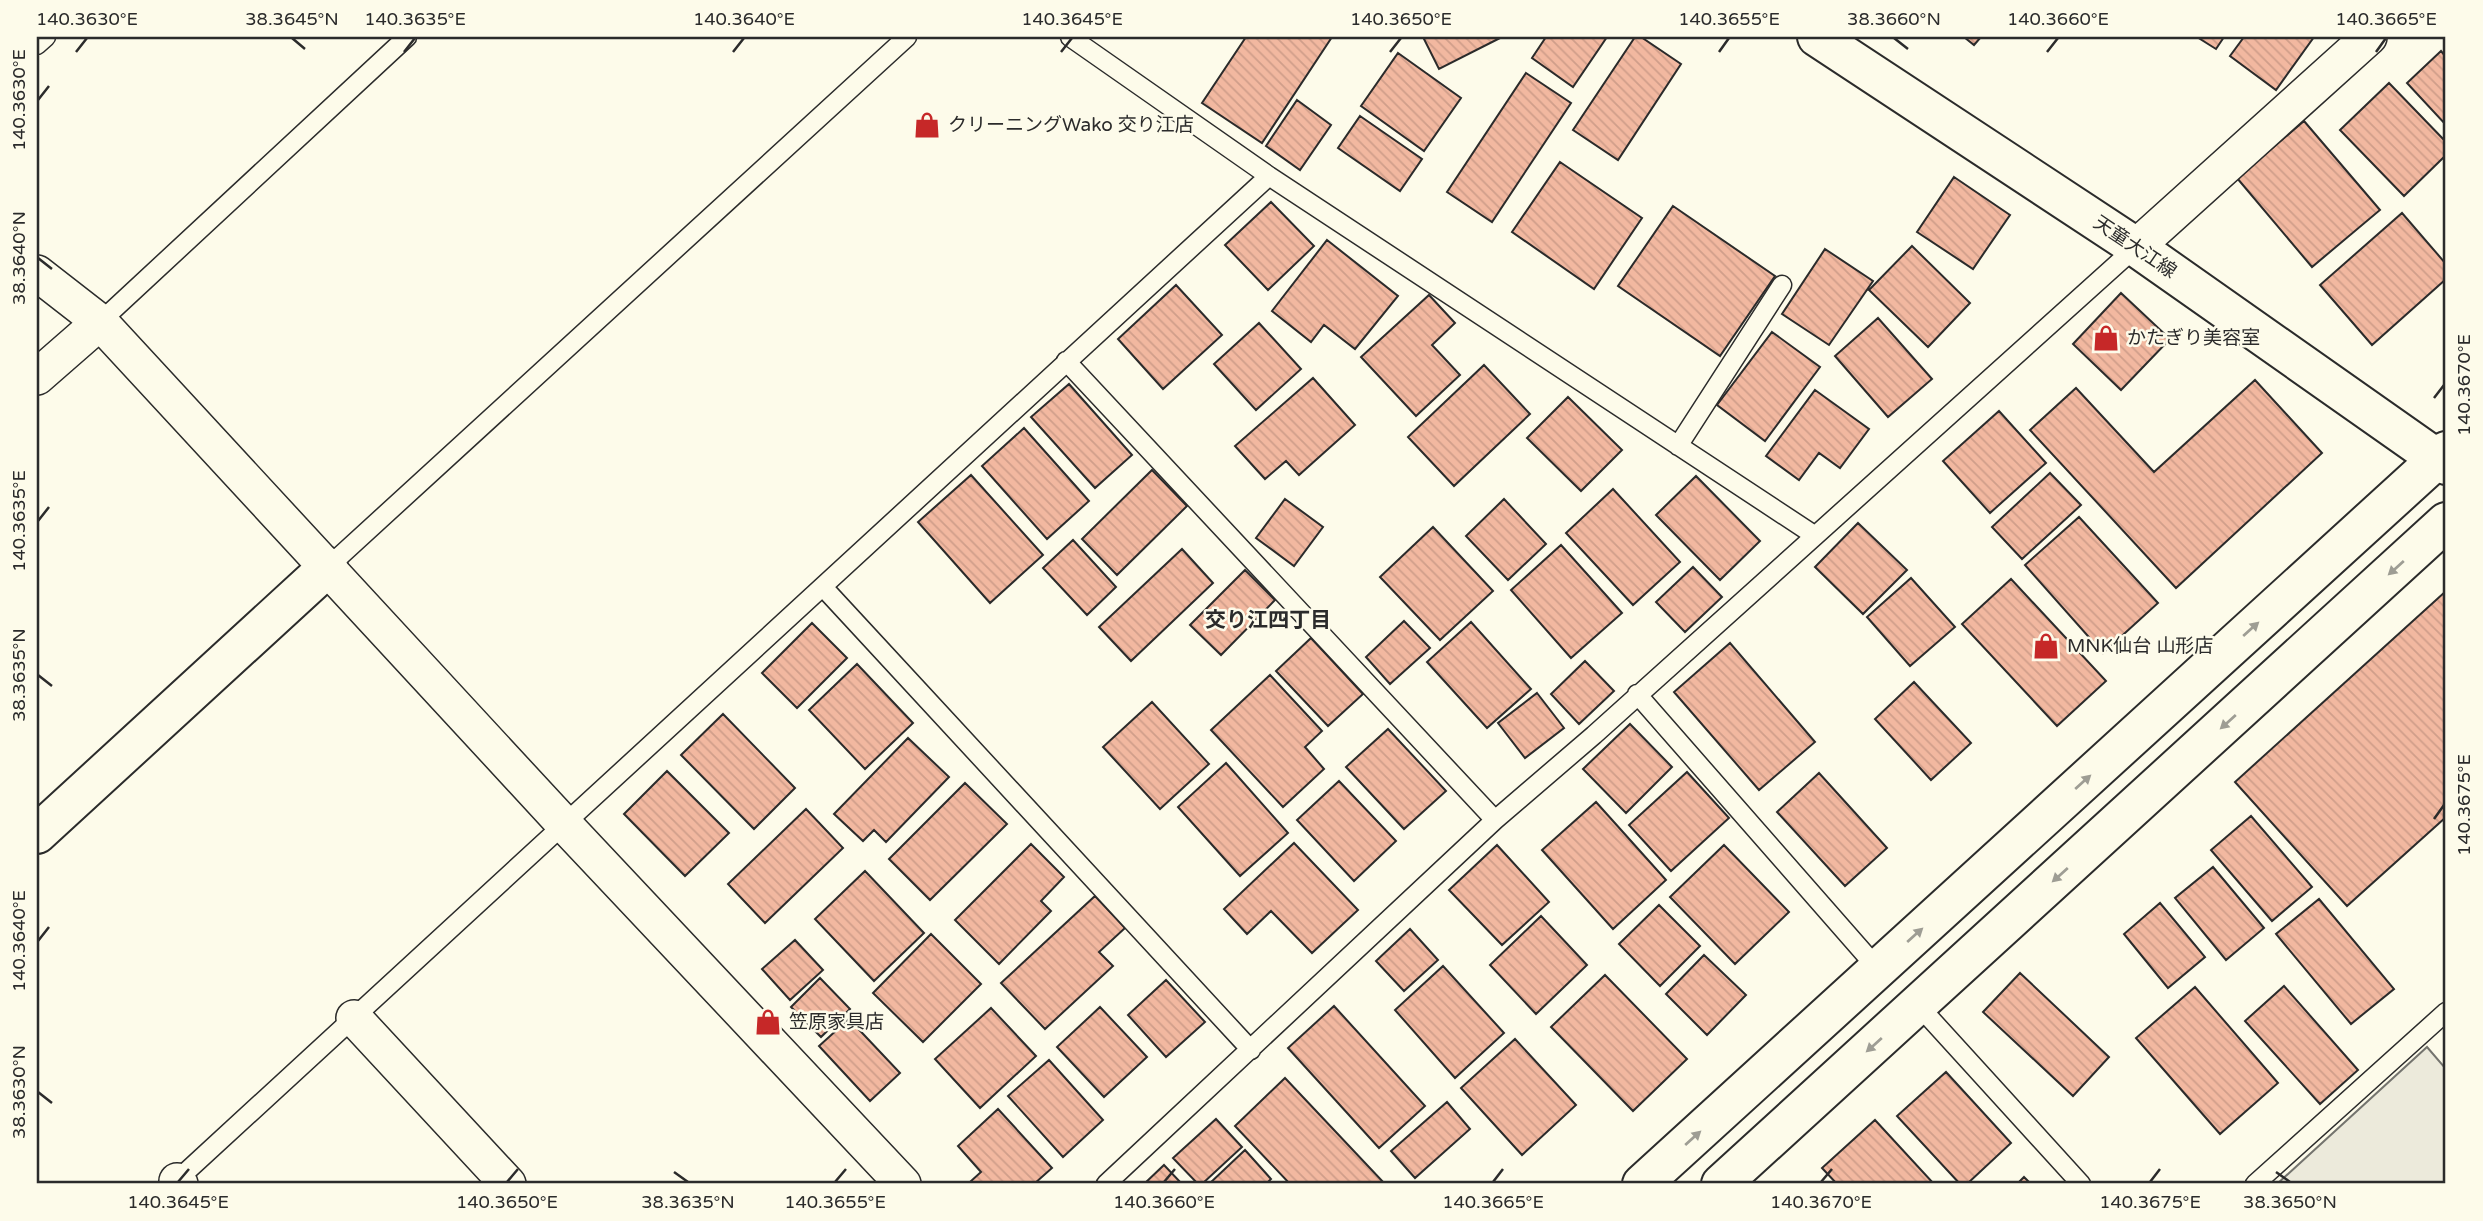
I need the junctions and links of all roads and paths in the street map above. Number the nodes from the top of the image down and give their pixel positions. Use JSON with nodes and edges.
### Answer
{"nodes":[{"id":1,"x":46,"y":37,"type":"edge"},
{"id":2,"x":407,"y":37,"type":"edge"},
{"id":3,"x":907,"y":37,"type":"edge"},
{"id":4,"x":1070,"y":37,"type":"edge"},
{"id":5,"x":1817,"y":37,"type":"edge"},
{"id":6,"x":2369,"y":37,"type":"edge"},
{"id":7,"x":37,"y":45,"type":"edge"},
{"id":8,"x":1269,"y":176,"type":"junction"},
{"id":9,"x":2136,"y":247,"type":"junction"},
{"id":10,"x":37,"y":273,"type":"edge"},
{"id":11,"x":1782,"y":285,"type":"dead end"},
{"id":12,"x":100,"y":322,"type":"junction"},
{"id":13,"x":1066,"y":361,"type":"junction"},
{"id":14,"x":37,"y":377,"type":"edge"},
{"id":15,"x":1678,"y":446,"type":"junction"},
{"id":16,"x":2444,"y":458,"type":"edge"},
{"id":17,"x":2446,"y":522,"type":"edge"},
{"id":18,"x":1814,"y":535,"type":"junction"},
{"id":19,"x":328,"y":568,"type":"junction"},
{"id":20,"x":822,"y":587,"type":"junction"},
{"id":21,"x":1637,"y":694,"type":"junction"},
{"id":22,"x":1495,"y":820,"type":"junction"},
{"id":23,"x":563,"y":823,"type":"junction"},
{"id":24,"x":37,"y":834,"type":"edge"},
{"id":25,"x":1878,"y":969,"type":"junction"},
{"id":26,"x":1918,"y":1005,"type":"junction"},
{"id":27,"x":354,"y":1018,"type":"junction"},
{"id":28,"x":2440,"y":1018,"type":"edge"},
{"id":29,"x":2446,"y":1038,"type":"edge"},
{"id":30,"x":1251,"y":1050,"type":"junction"},
{"id":31,"x":177,"y":1183,"type":"edge"},
{"id":32,"x":508,"y":1184,"type":"edge"},
{"id":33,"x":903,"y":1184,"type":"edge"},
{"id":34,"x":1106,"y":1184,"type":"edge"},
{"id":35,"x":1642,"y":1184,"type":"edge"},
{"id":36,"x":1721,"y":1184,"type":"edge"},
{"id":37,"x":2081,"y":1184,"type":"edge"},
{"id":38,"x":2255,"y":1184,"type":"edge"}],
"edges":[{"from":1,"to":7,"type":"lane"},
{"from":2,"to":12,"type":"lane"},
{"from":3,"to":19,"type":"lane"},
{"from":4,"to":8,"type":"lane"},
{"from":5,"to":9,"type":"street","name":"天童大江線"},
{"from":6,"to":9,"type":"street"},
{"from":8,"to":13,"type":"lane"},
{"from":8,"to":15,"type":"lane"},
{"from":9,"to":16,"type":"street","name":"天童大江線"},
{"from":9,"to":18,"type":"lane"},
{"from":10,"to":12,"type":"street"},
{"from":11,"to":15,"type":"lane"},
{"from":12,"to":14,"type":"street"},
{"from":12,"to":19,"type":"street"},
{"from":13,"to":20,"type":"lane"},
{"from":13,"to":22,"type":"lane"},
{"from":15,"to":18,"type":"lane"},
{"from":25,"to":16,"type":"street","one_way":true},
{"from":17,"to":26,"type":"street","one_way":true},
{"from":18,"to":21,"type":"lane"},
{"from":19,"to":23,"type":"street"},
{"from":19,"to":24,"type":"street"},
{"from":20,"to":23,"type":"lane"},
{"from":20,"to":30,"type":"lane"},
{"from":21,"to":22,"type":"lane"},
{"from":21,"to":25,"type":"lane"},
{"from":22,"to":30,"type":"lane"},
{"from":23,"to":27,"type":"lane"},
{"from":23,"to":33,"type":"street"},
{"from":35,"to":25,"type":"street","one_way":true},
{"from":26,"to":36,"type":"street","one_way":true},
{"from":26,"to":37,"type":"lane"},
{"from":27,"to":31,"type":"lane"},
{"from":27,"to":32,"type":"street"},
{"from":28,"to":29,"type":"lane"},
{"from":28,"to":38,"type":"lane"},
{"from":30,"to":34,"type":"lane"}]}
